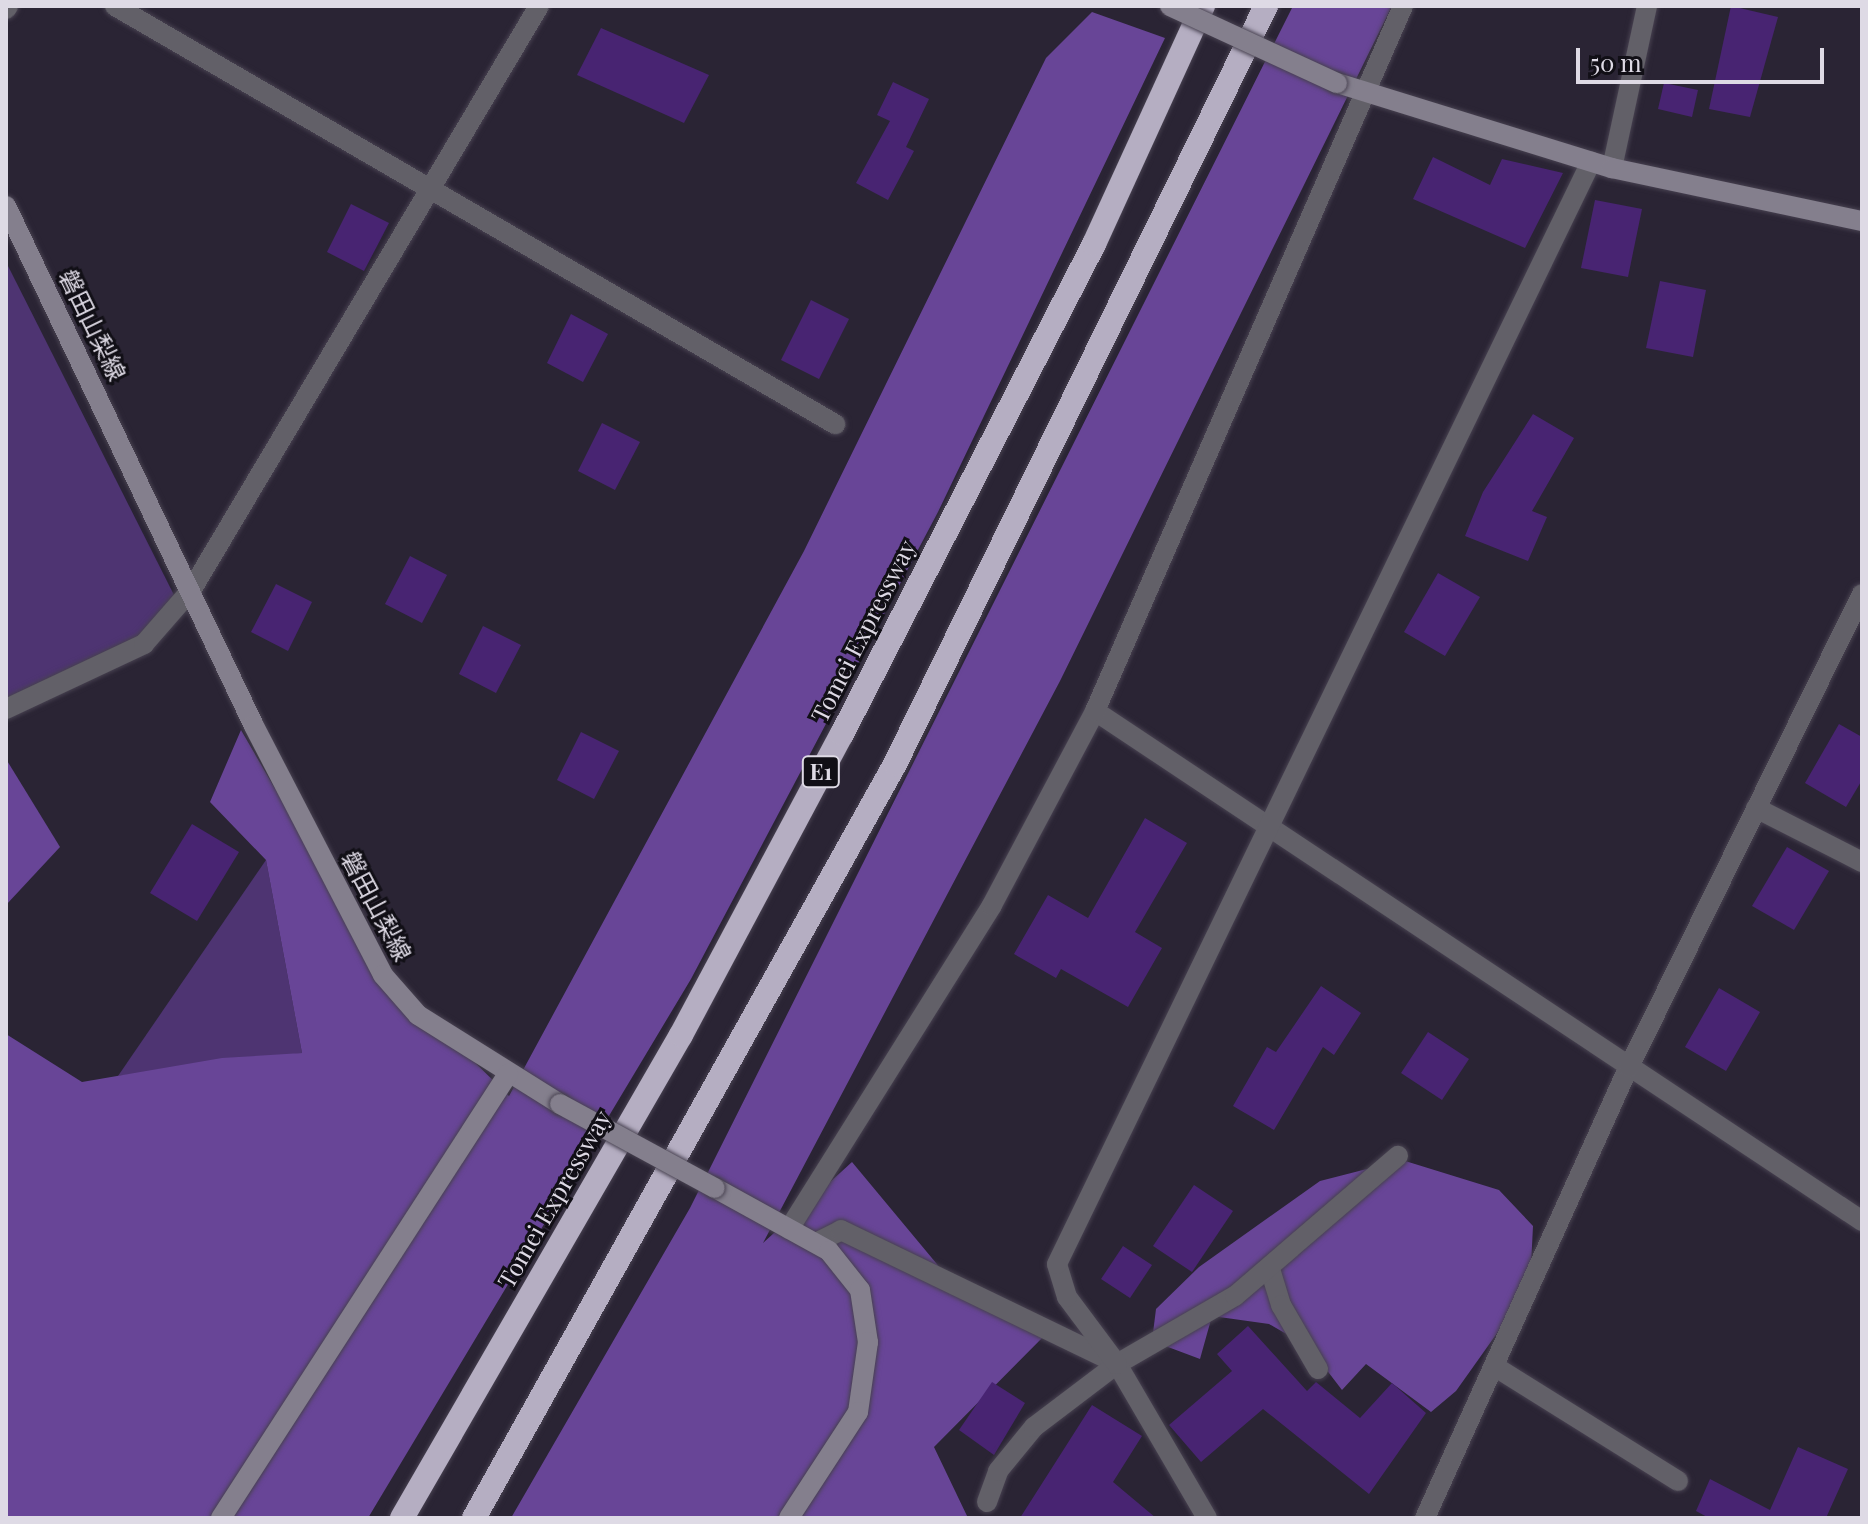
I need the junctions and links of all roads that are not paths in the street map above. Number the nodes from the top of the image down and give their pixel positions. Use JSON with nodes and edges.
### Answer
{"nodes":[{"id":1,"x":115,"y":6,"type":"edge"},
{"id":2,"x":539,"y":6,"type":"edge"},
{"id":3,"x":1170,"y":6,"type":"edge"},
{"id":4,"x":1203,"y":6,"type":"edge"},
{"id":5,"x":1266,"y":6,"type":"edge"},
{"id":6,"x":1403,"y":6,"type":"edge"},
{"id":7,"x":1647,"y":6,"type":"edge"},
{"id":8,"x":1367,"y":97,"type":"junction"},
{"id":9,"x":1591,"y":162,"type":"junction"},
{"id":10,"x":1612,"y":168,"type":"junction"},
{"id":11,"x":432,"y":188,"type":"junction"},
{"id":12,"x":6,"y":206,"type":"edge"},
{"id":13,"x":1861,"y":219,"type":"edge"},
{"id":14,"x":835,"y":424,"type":"dead end"},
{"id":15,"x":192,"y":589,"type":"junction"},
{"id":16,"x":1862,"y":594,"type":"edge"},
{"id":17,"x":6,"y":709,"type":"edge"},
{"id":18,"x":1095,"y":711,"type":"junction"},
{"id":19,"x":1756,"y":808,"type":"junction"},
{"id":20,"x":1267,"y":826,"type":"junction"},
{"id":21,"x":1862,"y":862,"type":"edge"},
{"id":22,"x":1629,"y":1067,"type":"junction"},
{"id":23,"x":508,"y":1074,"type":"junction"},
{"id":24,"x":1398,"y":1156,"type":"dead end"},
{"id":25,"x":1862,"y":1221,"type":"edge"},
{"id":26,"x":789,"y":1229,"type":"junction"},
{"id":27,"x":816,"y":1243,"type":"junction"},
{"id":28,"x":1270,"y":1269,"type":"junction"},
{"id":29,"x":1117,"y":1364,"type":"junction"},
{"id":30,"x":1494,"y":1366,"type":"junction"},
{"id":31,"x":1318,"y":1369,"type":"dead end"},
{"id":32,"x":1678,"y":1481,"type":"dead end"},
{"id":33,"x":987,"y":1502,"type":"dead end"},
{"id":34,"x":221,"y":1518,"type":"edge"},
{"id":35,"x":402,"y":1518,"type":"edge"},
{"id":36,"x":474,"y":1518,"type":"edge"},
{"id":37,"x":789,"y":1518,"type":"edge"},
{"id":38,"x":1207,"y":1518,"type":"edge"},
{"id":39,"x":1425,"y":1518,"type":"edge"}],
"edges":[{"from":1,"to":11,"type":"street"},
{"from":2,"to":11,"type":"street"},
{"from":3,"to":8,"type":"main road","bridge":true},
{"from":4,"to":35,"type":"highway","name":"Tomei Expressway","number":"E1"},
{"from":5,"to":36,"type":"highway","number":"E1"},
{"from":6,"to":8,"type":"street"},
{"from":7,"to":10,"type":"street"},
{"from":8,"to":9,"type":"main road"},
{"from":8,"to":18,"type":"street"},
{"from":9,"to":10,"type":"main road"},
{"from":9,"to":20,"type":"street"},
{"from":10,"to":13,"type":"main road"},
{"from":11,"to":14,"type":"street"},
{"from":11,"to":15,"type":"street"},
{"from":12,"to":15,"type":"main road","name":"磐田山梨線"},
{"from":15,"to":17,"type":"street"},
{"from":15,"to":23,"type":"main road","name":"磐田山梨線"},
{"from":16,"to":19,"type":"street"},
{"from":18,"to":20,"type":"street"},
{"from":18,"to":26,"type":"street"},
{"from":19,"to":21,"type":"street"},
{"from":19,"to":22,"type":"street"},
{"from":20,"to":22,"type":"street"},
{"from":20,"to":29,"type":"street"},
{"from":22,"to":25,"type":"street"},
{"from":22,"to":30,"type":"street"},
{"from":23,"to":26,"type":"main road","name":"磐田山梨線","bridge":true},
{"from":23,"to":34,"type":"main road"},
{"from":24,"to":28,"type":"street"},
{"from":26,"to":27,"type":"main road","name":"磐田山梨線"},
{"from":27,"to":29,"type":"street"},
{"from":27,"to":37,"type":"main road","name":"磐田山梨線"},
{"from":28,"to":29,"type":"street"},
{"from":28,"to":31,"type":"street"},
{"from":29,"to":33,"type":"street"},
{"from":29,"to":38,"type":"street"},
{"from":30,"to":32,"type":"street"},
{"from":30,"to":39,"type":"street"}]}
